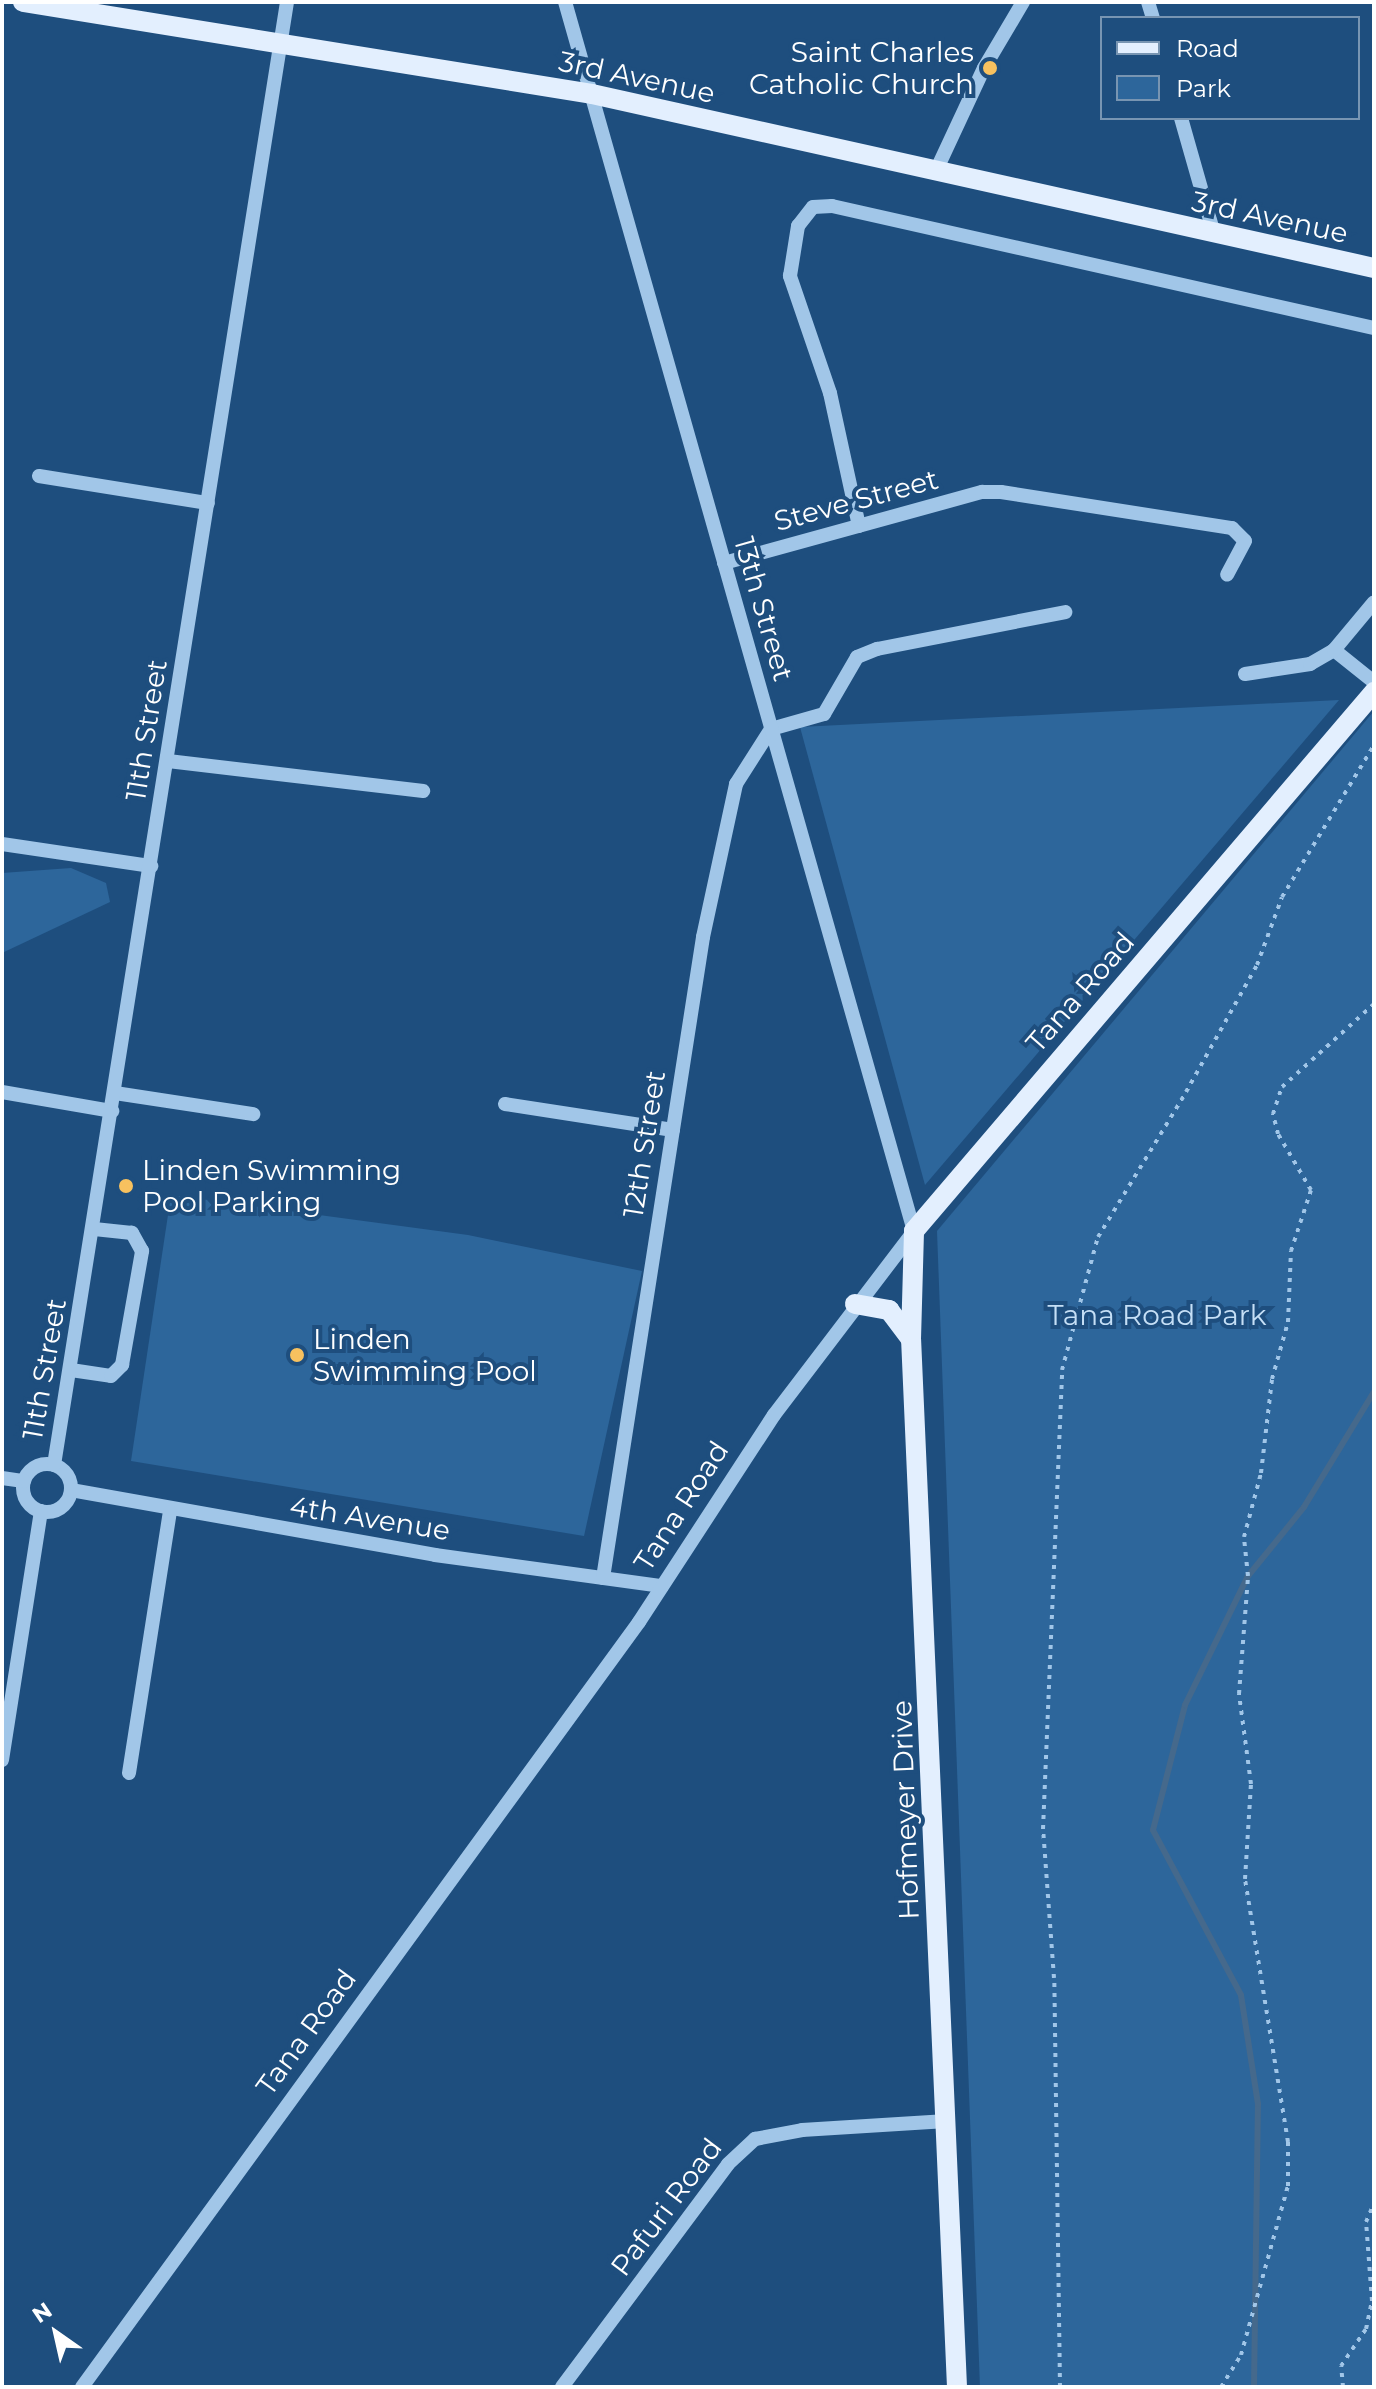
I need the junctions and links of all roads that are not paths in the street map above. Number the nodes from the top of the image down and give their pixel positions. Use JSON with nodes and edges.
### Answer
{"nodes":[{"id":1,"x":23,"y":2,"type":"edge"},
{"id":2,"x":287,"y":2,"type":"edge"},
{"id":3,"x":565,"y":2,"type":"edge"},
{"id":4,"x":1023,"y":2,"type":"edge"},
{"id":5,"x":281,"y":42,"type":"junction"},
{"id":6,"x":592,"y":94,"type":"junction"},
{"id":7,"x":1182,"y":120,"type":"edge"},
{"id":8,"x":935,"y":173,"type":"junction"},
{"id":9,"x":1214,"y":234,"type":"junction"},
{"id":10,"x":1374,"y":268,"type":"edge"},
{"id":11,"x":1374,"y":328,"type":"edge"},
{"id":12,"x":39,"y":476,"type":"dead end"},
{"id":13,"x":208,"y":503,"type":"junction"},
{"id":14,"x":859,"y":526,"type":"junction"},
{"id":15,"x":724,"y":563,"type":"junction"},
{"id":16,"x":1227,"y":575,"type":"dead end"},
{"id":17,"x":1374,"y":602,"type":"edge"},
{"id":18,"x":1065,"y":612,"type":"dead end"},
{"id":19,"x":1334,"y":650,"type":"junction"},
{"id":20,"x":1245,"y":674,"type":"dead end"},
{"id":21,"x":1374,"y":682,"type":"edge"},
{"id":22,"x":1374,"y":692,"type":"edge"},
{"id":23,"x":771,"y":729,"type":"junction"},
{"id":24,"x":168,"y":761,"type":"junction"},
{"id":25,"x":423,"y":791,"type":"dead end"},
{"id":26,"x":2,"y":844,"type":"edge"},
{"id":27,"x":151,"y":866,"type":"junction"},
{"id":28,"x":2,"y":1092,"type":"edge"},
{"id":29,"x":115,"y":1093,"type":"junction"},
{"id":30,"x":505,"y":1104,"type":"dead end"},
{"id":31,"x":112,"y":1111,"type":"junction"},
{"id":32,"x":253,"y":1114,"type":"dead end"},
{"id":33,"x":673,"y":1130,"type":"junction"},
{"id":34,"x":94,"y":1229,"type":"junction"},
{"id":35,"x":914,"y":1231,"type":"junction"},
{"id":36,"x":855,"y":1304,"type":"junction"},
{"id":37,"x":911,"y":1339,"type":"junction"},
{"id":38,"x":71,"y":1370,"type":"junction"},
{"id":39,"x":54,"y":1465,"type":"junction"},
{"id":40,"x":2,"y":1478,"type":"edge"},
{"id":41,"x":24,"y":1481,"type":"junction"},
{"id":42,"x":71,"y":1490,"type":"junction"},
{"id":43,"x":41,"y":1511,"type":"junction"},
{"id":44,"x":170,"y":1512,"type":"junction"},
{"id":45,"x":603,"y":1578,"type":"junction"},
{"id":46,"x":662,"y":1586,"type":"junction"},
{"id":47,"x":2,"y":1760,"type":"edge"},
{"id":48,"x":129,"y":1773,"type":"dead end"},
{"id":49,"x":947,"y":2121,"type":"junction"},
{"id":50,"x":82,"y":2387,"type":"edge"},
{"id":51,"x":562,"y":2387,"type":"edge"},
{"id":52,"x":957,"y":2387,"type":"edge"}],
"edges":[{"from":1,"to":5,"type":"main road","name":"3rd Avenue"},
{"from":2,"to":5,"type":"street","name":"11th Street"},
{"from":3,"to":6,"type":"street","name":"13th Street"},
{"from":4,"to":8,"type":"street"},
{"from":5,"to":6,"type":"main road","name":"3rd Avenue"},
{"from":5,"to":13,"type":"street","name":"11th Street"},
{"from":6,"to":8,"type":"main road","name":"3rd Avenue"},
{"from":6,"to":15,"type":"street","name":"13th Street"},
{"from":7,"to":9,"type":"street"},
{"from":8,"to":9,"type":"main road","name":"3rd Avenue"},
{"from":9,"to":10,"type":"main road","name":"3rd Avenue"},
{"from":11,"to":14,"type":"street"},
{"from":12,"to":13,"type":"street"},
{"from":13,"to":24,"type":"street","name":"11th Street"},
{"from":14,"to":15,"type":"street","name":"Steve Street"},
{"from":14,"to":16,"type":"street","name":"Steve Street"},
{"from":15,"to":23,"type":"street","name":"13th Street"},
{"from":17,"to":19,"type":"street"},
{"from":18,"to":23,"type":"street"},
{"from":19,"to":20,"type":"street"},
{"from":19,"to":21,"type":"street"},
{"from":22,"to":35,"type":"main road","name":"Tana Road"},
{"from":23,"to":33,"type":"street","name":"12th Street"},
{"from":23,"to":35,"type":"street","name":"13th Street"},
{"from":24,"to":25,"type":"street"},
{"from":24,"to":27,"type":"street","name":"11th Street"},
{"from":26,"to":27,"type":"street"},
{"from":27,"to":29,"type":"street","name":"11th Street"},
{"from":28,"to":31,"type":"street"},
{"from":29,"to":31,"type":"street","name":"11th Street"},
{"from":29,"to":32,"type":"street"},
{"from":30,"to":33,"type":"street"},
{"from":31,"to":34,"type":"street","name":"11th Street"},
{"from":33,"to":45,"type":"street","name":"12th Street"},
{"from":34,"to":38,"type":"street","name":"11th Street"},
{"from":34,"to":38,"type":"street"},
{"from":35,"to":36,"type":"street","name":"Tana Road"},
{"from":35,"to":37,"type":"main road","name":"Hofmeyer Drive"},
{"from":36,"to":37,"type":"main road"},
{"from":36,"to":46,"type":"street","name":"Tana Road"},
{"from":37,"to":49,"type":"main road","name":"Hofmeyer Drive"},
{"from":38,"to":39,"type":"street","name":"11th Street"},
{"from":39,"to":41,"type":"street"},
{"from":39,"to":42,"type":"street"},
{"from":40,"to":41,"type":"street"},
{"from":41,"to":43,"type":"street"},
{"from":42,"to":43,"type":"street"},
{"from":42,"to":44,"type":"street","name":"4th Avenue"},
{"from":43,"to":47,"type":"street"},
{"from":44,"to":45,"type":"street","name":"4th Avenue"},
{"from":44,"to":48,"type":"street"},
{"from":45,"to":46,"type":"street","name":"4th Avenue"},
{"from":46,"to":50,"type":"street","name":"Tana Road"},
{"from":49,"to":51,"type":"street","name":"Pafuri Road"},
{"from":49,"to":52,"type":"main road","name":"Hofmeyer Drive"}]}
